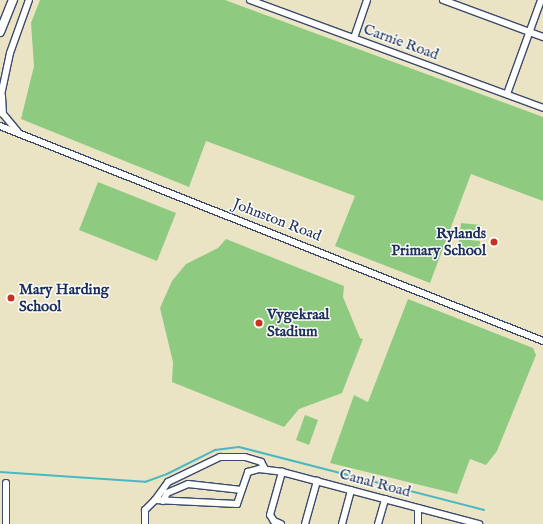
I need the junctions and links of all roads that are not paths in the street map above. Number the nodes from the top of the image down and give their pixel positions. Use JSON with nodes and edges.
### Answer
{"nodes":[{"id":1,"x":13,"y":0,"type":"edge"},
{"id":2,"x":29,"y":0,"type":"edge"},
{"id":3,"x":250,"y":0,"type":"edge"},
{"id":4,"x":367,"y":0,"type":"edge"},
{"id":5,"x":443,"y":0,"type":"edge"},
{"id":6,"x":541,"y":0,"type":"edge"},
{"id":7,"x":266,"y":3,"type":"edge"},
{"id":8,"x":0,"y":32,"type":"edge"},
{"id":9,"x":530,"y":32,"type":"junction"},
{"id":10,"x":543,"y":37,"type":"edge"},
{"id":11,"x":354,"y":38,"type":"junction"},
{"id":12,"x":507,"y":94,"type":"junction"},
{"id":13,"x":1,"y":97,"type":"edge"},
{"id":14,"x":543,"y":108,"type":"edge"},
{"id":15,"x":0,"y":126,"type":"edge"},
{"id":16,"x":20,"y":133,"type":"junction"},
{"id":17,"x":543,"y":342,"type":"edge"},
{"id":18,"x":265,"y":469,"type":"junction"},
{"id":19,"x":282,"y":472,"type":"junction"},
{"id":20,"x":317,"y":481,"type":"junction"},
{"id":21,"x":6,"y":483,"type":"dead end"},
{"id":22,"x":242,"y":490,"type":"junction"},
{"id":23,"x":351,"y":490,"type":"junction"},
{"id":24,"x":385,"y":499,"type":"junction"},
{"id":25,"x":155,"y":500,"type":"junction"},
{"id":26,"x":163,"y":501,"type":"junction"},
{"id":27,"x":418,"y":508,"type":"junction"},
{"id":28,"x":457,"y":521,"type":"edge"},
{"id":29,"x":6,"y":524,"type":"edge"},
{"id":30,"x":145,"y":524,"type":"edge"},
{"id":31,"x":281,"y":524,"type":"edge"},
{"id":32,"x":305,"y":524,"type":"edge"},
{"id":33,"x":342,"y":524,"type":"edge"},
{"id":34,"x":378,"y":524,"type":"edge"},
{"id":35,"x":418,"y":524,"type":"edge"},
{"id":36,"x":479,"y":524,"type":"edge"}],
"edges":[{"from":1,"to":8,"type":"main road"},
{"from":2,"to":13,"type":"street"},
{"from":3,"to":7,"type":"street","name":"Carnie Road"},
{"from":4,"to":11,"type":"street"},
{"from":5,"to":9,"type":"street"},
{"from":6,"to":9,"type":"street"},
{"from":7,"to":11,"type":"street","name":"Carnie Road"},
{"from":9,"to":10,"type":"street"},
{"from":9,"to":12,"type":"street"},
{"from":11,"to":12,"type":"street","name":"Carnie Road"},
{"from":12,"to":14,"type":"street","name":"Carnie Road"},
{"from":13,"to":16,"type":"street"},
{"from":15,"to":16,"type":"street","name":"Johnston Road"},
{"from":16,"to":17,"type":"street","name":"Johnston Road"},
{"from":18,"to":19,"type":"street","name":"Canal Road"},
{"from":18,"to":22,"type":"street"},
{"from":18,"to":25,"type":"street"},
{"from":19,"to":20,"type":"street","name":"Canal Road"},
{"from":19,"to":31,"type":"street"},
{"from":20,"to":23,"type":"street","name":"Canal Road"},
{"from":20,"to":32,"type":"street"},
{"from":21,"to":29,"type":"street"},
{"from":22,"to":26,"type":"street"},
{"from":22,"to":26,"type":"street"},
{"from":23,"to":24,"type":"street","name":"Canal Road"},
{"from":23,"to":33,"type":"street"},
{"from":24,"to":27,"type":"street","name":"Canal Road"},
{"from":24,"to":34,"type":"street"},
{"from":25,"to":26,"type":"street"},
{"from":25,"to":30,"type":"street"},
{"from":27,"to":28,"type":"street","name":"Canal Road"},
{"from":27,"to":35,"type":"street"},
{"from":28,"to":36,"type":"street","name":"Canal Road"}]}
